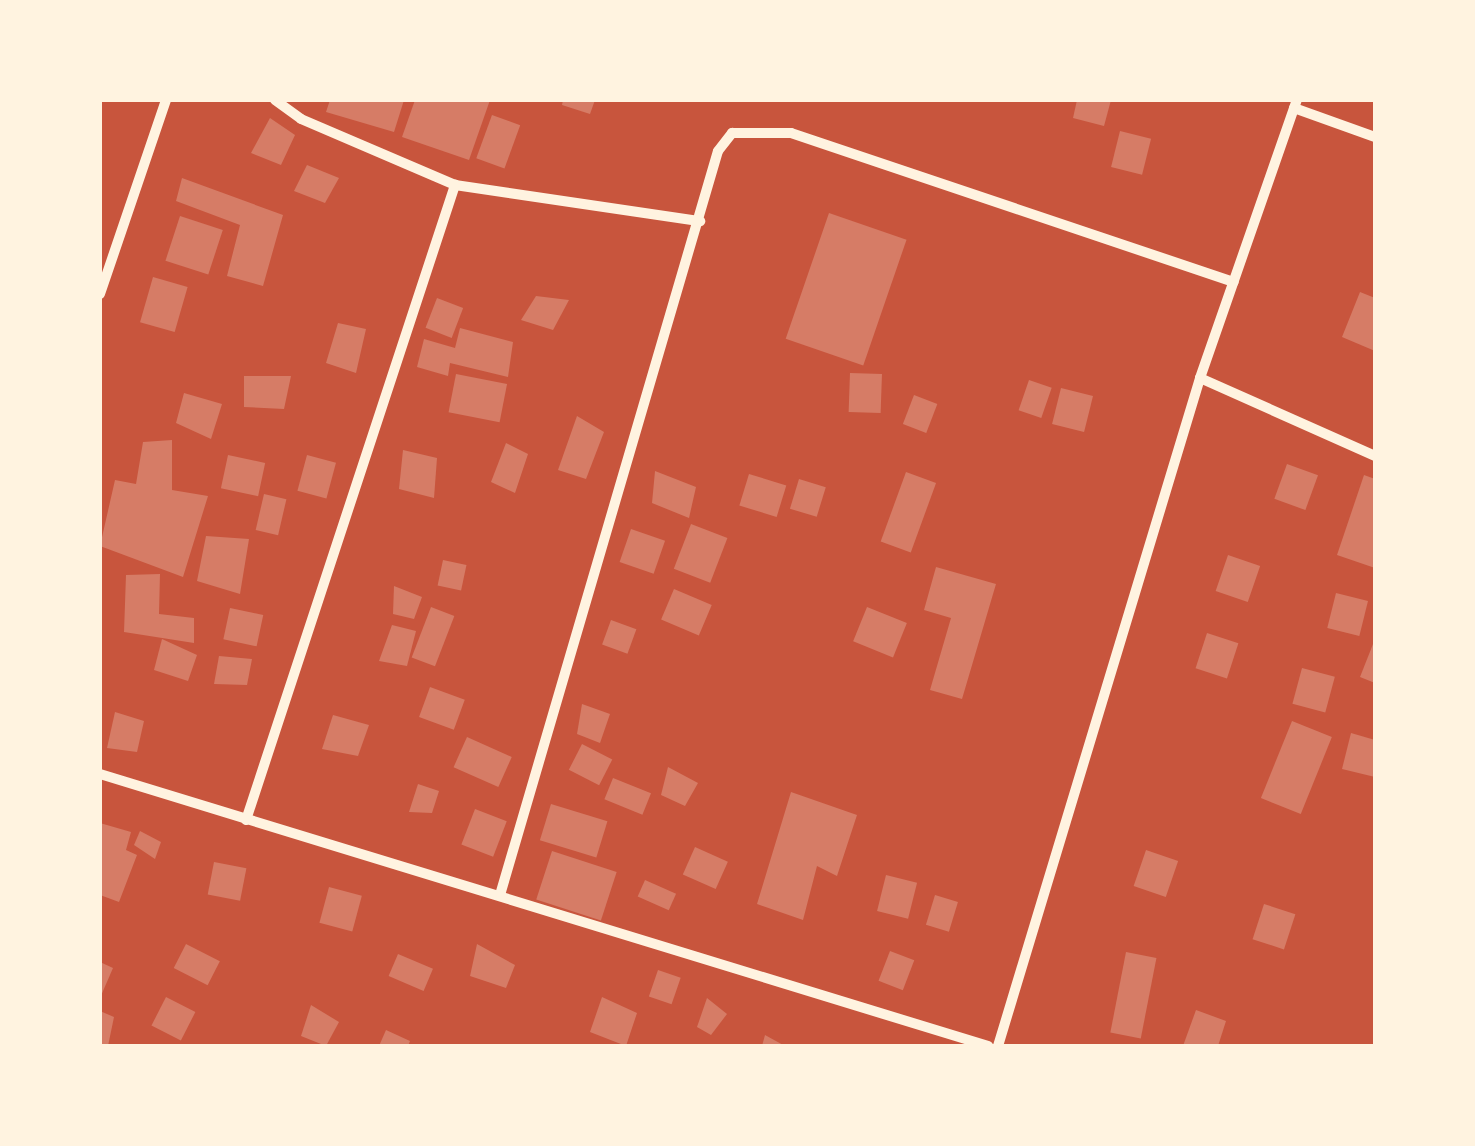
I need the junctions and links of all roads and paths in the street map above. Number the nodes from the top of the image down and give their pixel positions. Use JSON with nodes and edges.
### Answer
{"nodes":[{"id":1,"x":166,"y":100,"type":"edge"},
{"id":2,"x":275,"y":100,"type":"edge"},
{"id":3,"x":1296,"y":104,"type":"edge"},
{"id":4,"x":1375,"y":136,"type":"edge"},
{"id":5,"x":455,"y":185,"type":"junction"},
{"id":6,"x":700,"y":221,"type":"junction"},
{"id":7,"x":1234,"y":282,"type":"junction"},
{"id":8,"x":100,"y":294,"type":"edge"},
{"id":9,"x":1200,"y":378,"type":"junction"},
{"id":10,"x":1375,"y":456,"type":"edge"},
{"id":11,"x":100,"y":774,"type":"edge"},
{"id":12,"x":246,"y":820,"type":"junction"},
{"id":13,"x":500,"y":895,"type":"junction"},
{"id":14,"x":988,"y":1046,"type":"edge"},
{"id":15,"x":998,"y":1046,"type":"edge"}],
"edges":[{"from":1,"to":8,"type":"street"},
{"from":2,"to":5,"type":"street"},
{"from":3,"to":4,"type":"street"},
{"from":3,"to":7,"type":"street"},
{"from":5,"to":6,"type":"street"},
{"from":5,"to":12,"type":"street"},
{"from":6,"to":7,"type":"street"},
{"from":6,"to":13,"type":"street"},
{"from":7,"to":9,"type":"street"},
{"from":9,"to":10,"type":"street"},
{"from":9,"to":15,"type":"street"},
{"from":11,"to":12,"type":"street"},
{"from":12,"to":13,"type":"street"},
{"from":13,"to":14,"type":"street"}]}
